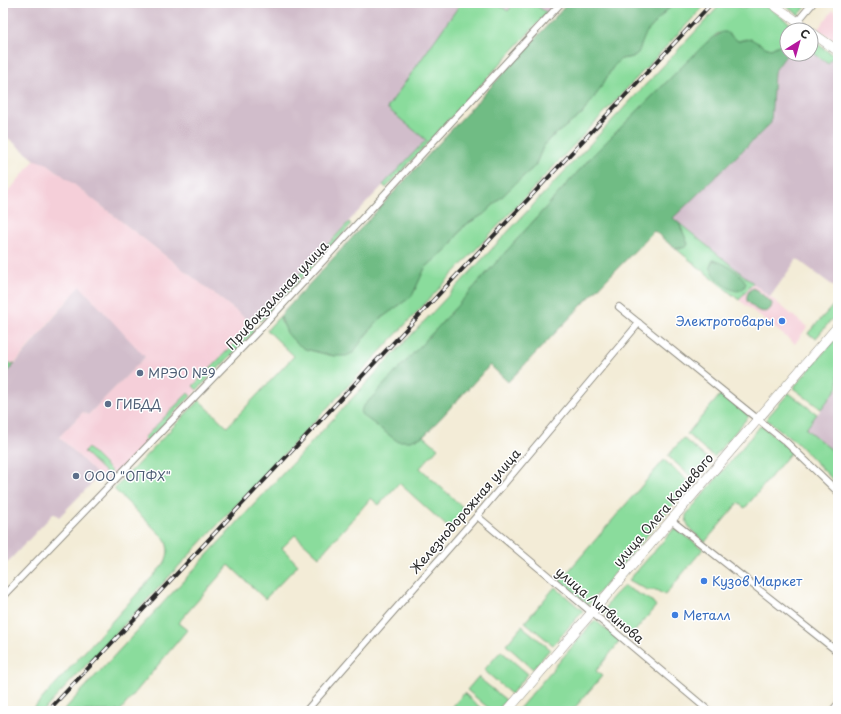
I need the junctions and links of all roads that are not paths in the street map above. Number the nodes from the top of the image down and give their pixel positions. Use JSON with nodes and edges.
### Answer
{"nodes":[{"id":1,"x":561,"y":3,"type":"edge"},
{"id":2,"x":771,"y":3,"type":"edge"},
{"id":3,"x":813,"y":3,"type":"edge"},
{"id":4,"x":797,"y":22,"type":"joint"},
{"id":5,"x":819,"y":38,"type":"edge"},
{"id":6,"x":838,"y":51,"type":"edge"},
{"id":7,"x":619,"y":307,"type":"dead end"},
{"id":8,"x":639,"y":323,"type":"junction"},
{"id":9,"x":838,"y":326,"type":"edge"},
{"id":10,"x":758,"y":418,"type":"junction"},
{"id":11,"x":838,"y":492,"type":"edge"},
{"id":12,"x":477,"y":516,"type":"junction"},
{"id":13,"x":671,"y":520,"type":"junction"},
{"id":14,"x":3,"y":596,"type":"edge"},
{"id":15,"x":592,"y":612,"type":"junction"},
{"id":16,"x":838,"y":652,"type":"edge"},
{"id":17,"x":838,"y":704,"type":"edge"},
{"id":18,"x":306,"y":711,"type":"edge"},
{"id":19,"x":507,"y":711,"type":"edge"},
{"id":20,"x":710,"y":711,"type":"edge"},
{"id":21,"x":832,"y":711,"type":"edge"}],
"edges":[{"from":1,"to":14,"type":"street","name":"Привокзальная улица"},
{"from":2,"to":4,"type":"main road"},
{"from":3,"to":4,"type":"street"},
{"from":5,"to":6,"type":"main road"},
{"from":7,"to":8,"type":"street"},
{"from":8,"to":10,"type":"street"},
{"from":8,"to":12,"type":"street","name":"Железнодорожная улица"},
{"from":9,"to":10,"type":"main road","name":"улица Олега Кошевого"},
{"from":10,"to":11,"type":"street"},
{"from":10,"to":13,"type":"main road","name":"улица Олега Кошевого"},
{"from":12,"to":15,"type":"street","name":"улица Литвинова"},
{"from":12,"to":18,"type":"street","name":"Железнодорожная улица"},
{"from":13,"to":15,"type":"main road","name":"улица Олега Кошевого"},
{"from":13,"to":16,"type":"street"},
{"from":15,"to":19,"type":"main road","name":"улица Олега Кошевого"},
{"from":15,"to":20,"type":"street","name":"улица Литвинова"},
{"from":17,"to":21,"type":"street"}]}
